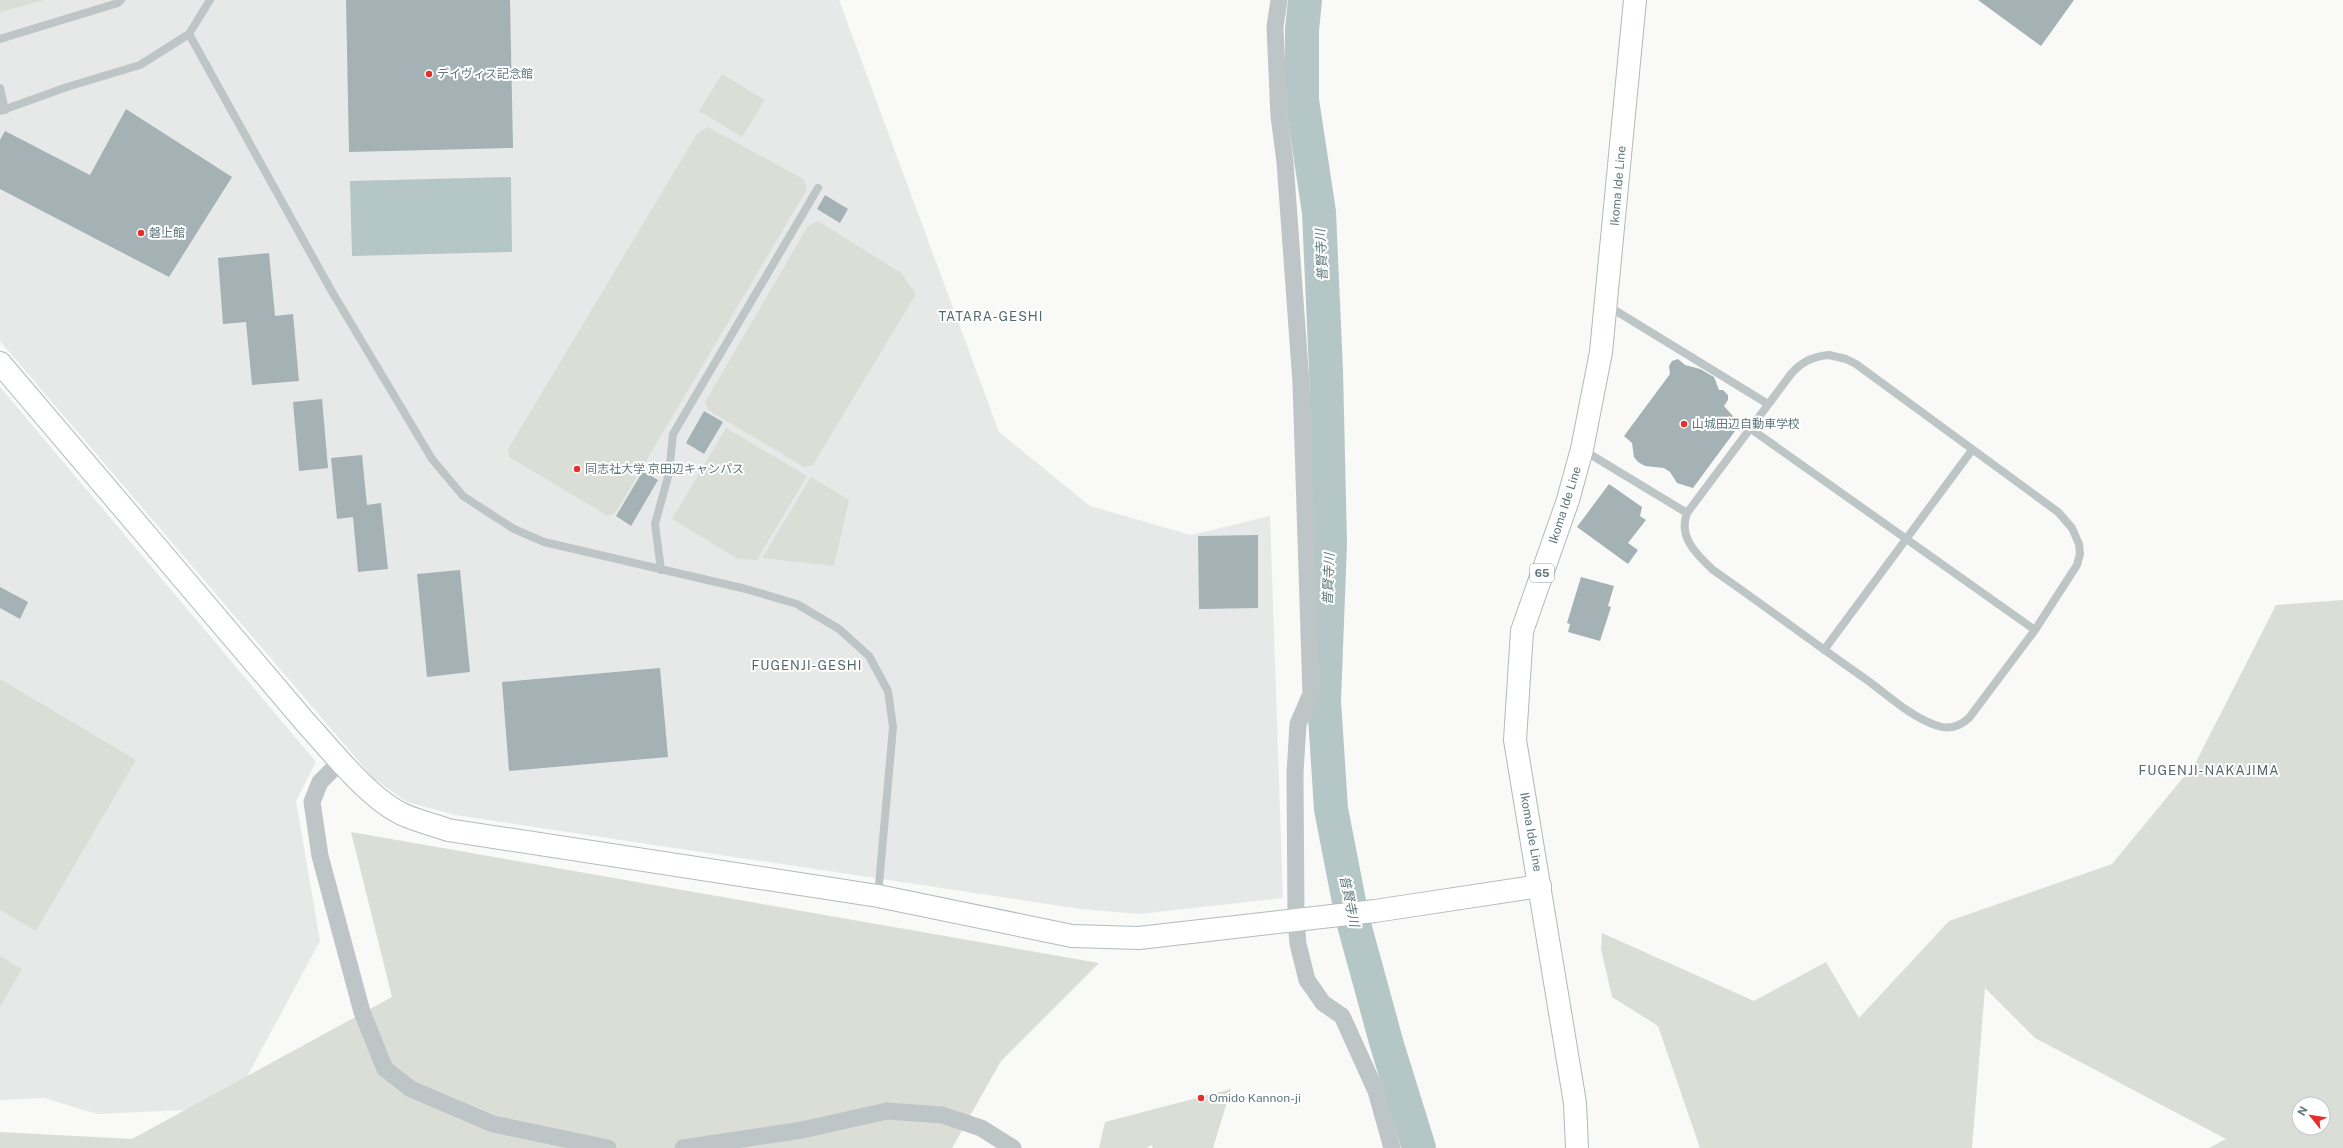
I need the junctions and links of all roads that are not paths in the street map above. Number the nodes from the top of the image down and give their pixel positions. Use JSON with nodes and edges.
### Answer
{"nodes":[{"id":1,"x":121,"y":0,"type":"edge"},
{"id":2,"x":210,"y":0,"type":"edge"},
{"id":3,"x":1279,"y":0,"type":"edge"},
{"id":4,"x":1635,"y":0,"type":"edge"},
{"id":5,"x":189,"y":34,"type":"junction"},
{"id":6,"x":0,"y":39,"type":"edge"},
{"id":7,"x":0,"y":88,"type":"edge"},
{"id":8,"x":2,"y":110,"type":"edge"},
{"id":9,"x":818,"y":188,"type":"dead end"},
{"id":10,"x":1607,"y":305,"type":"junction"},
{"id":11,"x":0,"y":363,"type":"edge"},
{"id":12,"x":1768,"y":404,"type":"junction"},
{"id":13,"x":1751,"y":429,"type":"junction"},
{"id":14,"x":1582,"y":449,"type":"junction"},
{"id":15,"x":1972,"y":450,"type":"junction"},
{"id":16,"x":1687,"y":513,"type":"junction"},
{"id":17,"x":1906,"y":538,"type":"junction"},
{"id":18,"x":661,"y":570,"type":"junction"},
{"id":19,"x":2035,"y":630,"type":"junction"},
{"id":20,"x":1824,"y":650,"type":"junction"},
{"id":21,"x":341,"y":761,"type":"junction"},
{"id":22,"x":1540,"y":886,"type":"junction"},
{"id":23,"x":878,"y":896,"type":"junction"},
{"id":24,"x":1303,"y":919,"type":"junction"},
{"id":25,"x":608,"y":1148,"type":"edge"},
{"id":26,"x":683,"y":1148,"type":"edge"},
{"id":27,"x":1013,"y":1148,"type":"edge"},
{"id":28,"x":1392,"y":1148,"type":"edge"},
{"id":29,"x":1577,"y":1148,"type":"edge"}],
"edges":[{"from":1,"to":6,"type":"lane"},
{"from":2,"to":5,"type":"lane"},
{"from":3,"to":24,"type":"street"},
{"from":4,"to":10,"type":"street","name":"Ikoma Ide Line","number":"65"},
{"from":5,"to":8,"type":"lane"},
{"from":5,"to":18,"type":"lane"},
{"from":7,"to":8,"type":"lane"},
{"from":9,"to":18,"type":"lane"},
{"from":10,"to":12,"type":"lane"},
{"from":10,"to":14,"type":"street","name":"Ikoma Ide Line","number":"65"},
{"from":11,"to":21,"type":"street"},
{"from":12,"to":13,"type":"lane"},
{"from":12,"to":15,"type":"lane"},
{"from":13,"to":16,"type":"lane"},
{"from":13,"to":17,"type":"lane"},
{"from":14,"to":16,"type":"lane"},
{"from":14,"to":22,"type":"street","name":"Ikoma Ide Line","number":"65"},
{"from":15,"to":17,"type":"lane"},
{"from":15,"to":19,"type":"lane"},
{"from":16,"to":20,"type":"lane"},
{"from":17,"to":19,"type":"lane"},
{"from":17,"to":20,"type":"lane"},
{"from":18,"to":23,"type":"lane"},
{"from":19,"to":20,"type":"lane"},
{"from":21,"to":23,"type":"street"},
{"from":21,"to":25,"type":"street"},
{"from":22,"to":24,"type":"street"},
{"from":22,"to":29,"type":"street","name":"Ikoma Ide Line","number":"65"},
{"from":23,"to":24,"type":"street"},
{"from":24,"to":28,"type":"street"},
{"from":26,"to":27,"type":"street"}]}
